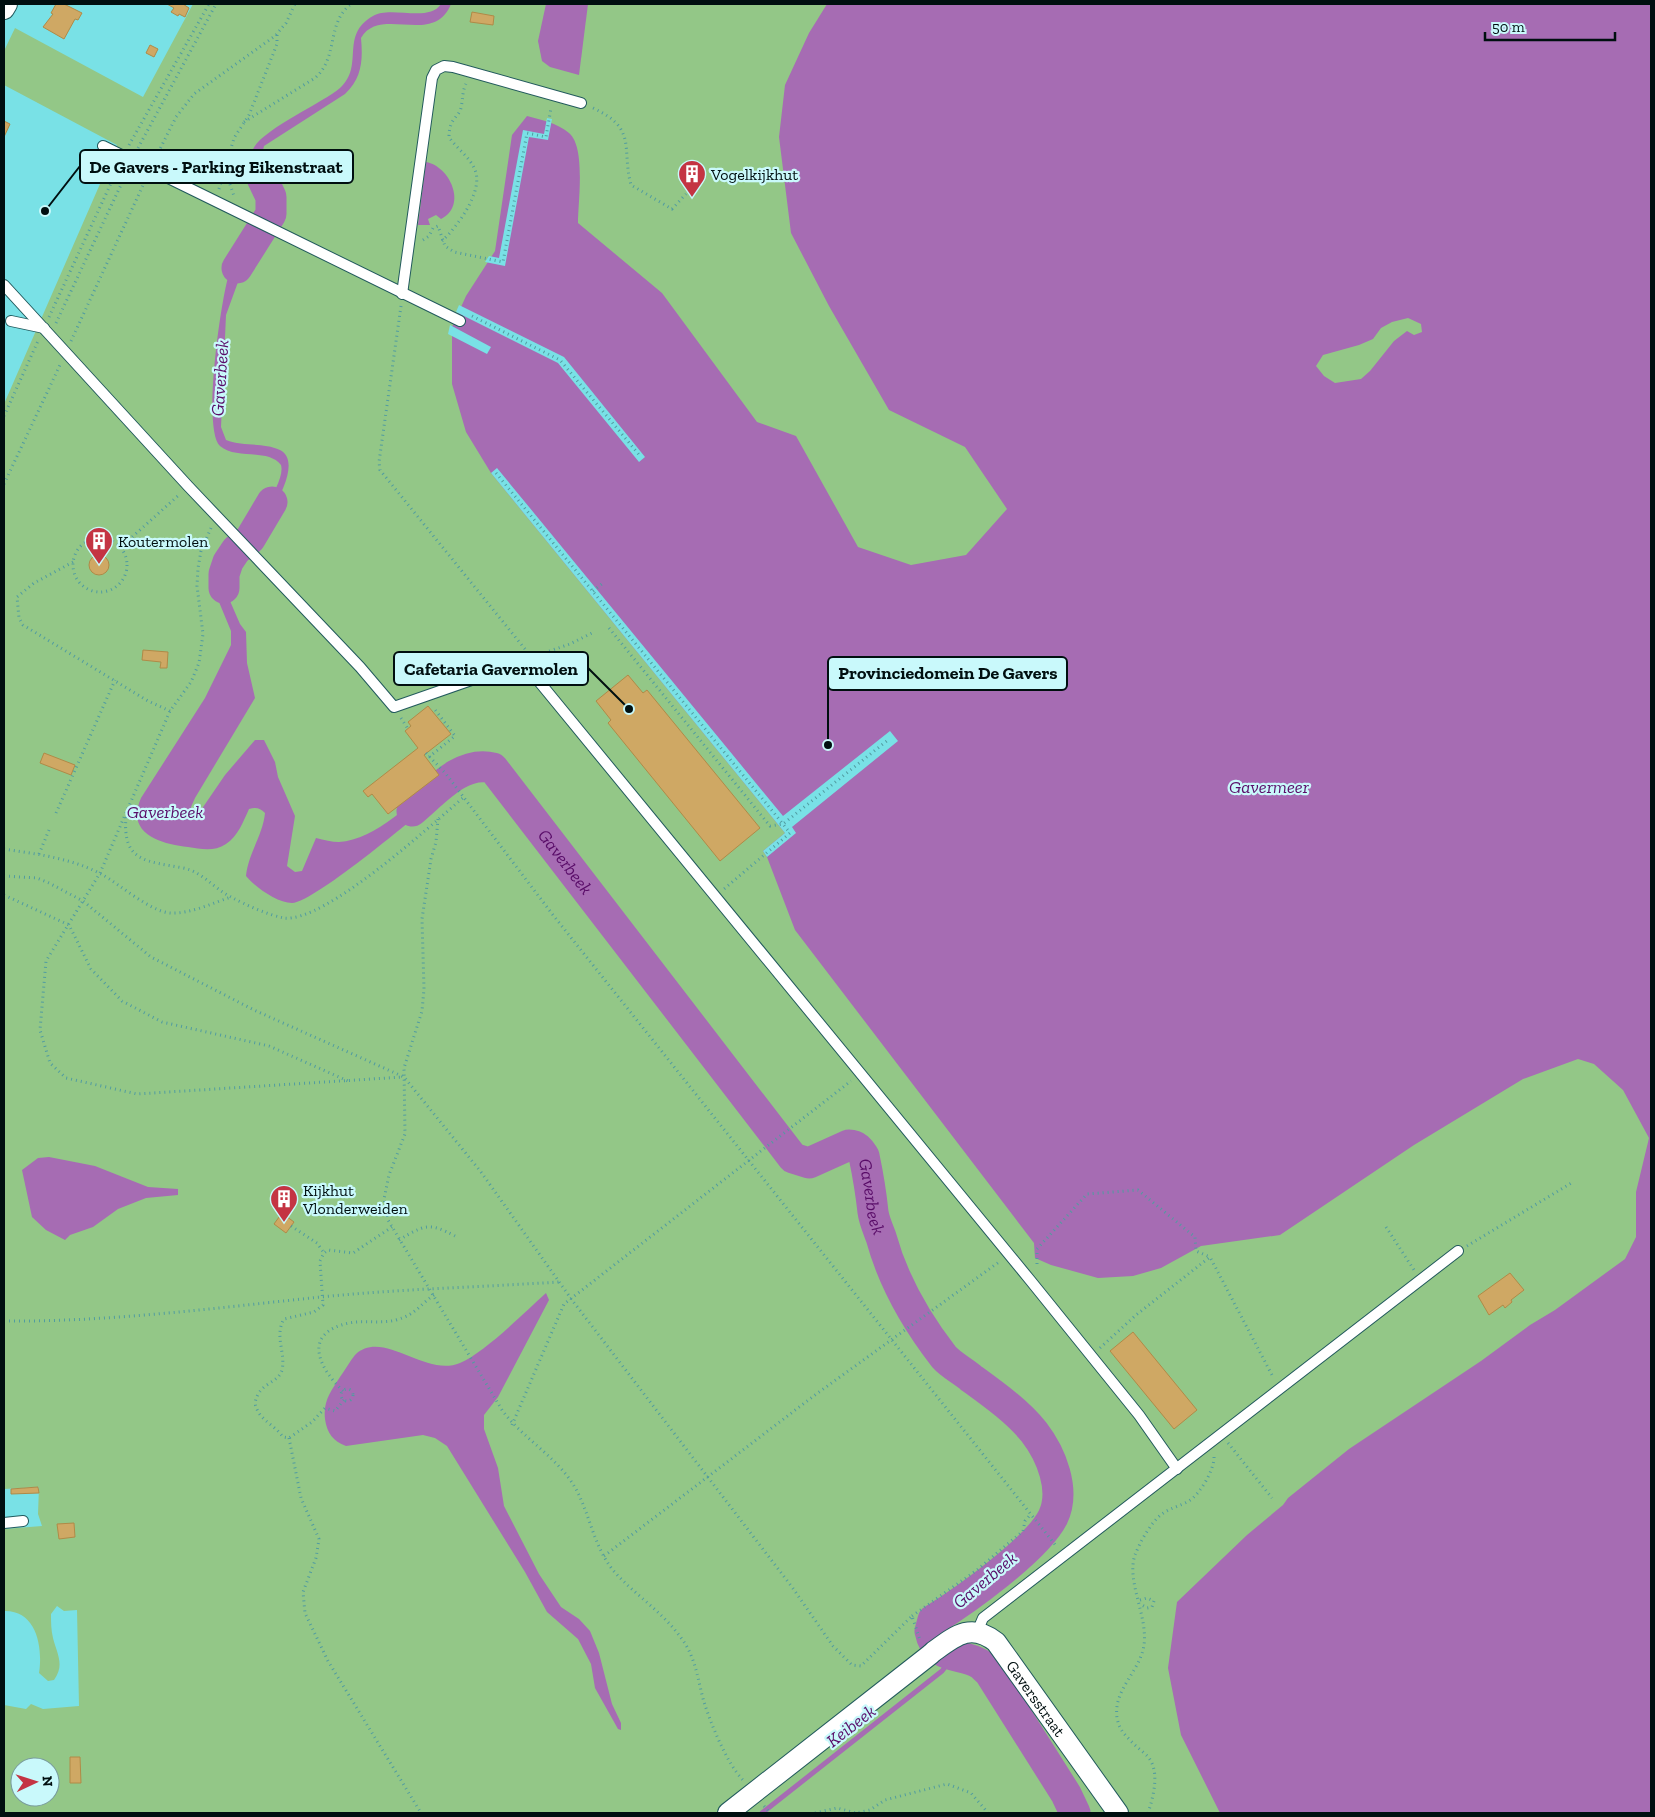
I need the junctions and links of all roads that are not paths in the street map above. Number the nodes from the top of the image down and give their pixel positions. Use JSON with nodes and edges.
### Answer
{"nodes":[{"id":1,"x":7,"y":4,"type":"edge"},
{"id":2,"x":4,"y":9,"type":"edge"},
{"id":3,"x":581,"y":103,"type":"road end"},
{"id":4,"x":103,"y":146,"type":"dead end"},
{"id":5,"x":4,"y":285,"type":"edge"},
{"id":6,"x":402,"y":294,"type":"junction"},
{"id":7,"x":462,"y":317,"type":"road end"},
{"id":8,"x":11,"y":321,"type":"dead end"},
{"id":9,"x":47,"y":332,"type":"junction"},
{"id":10,"x":1458,"y":1251,"type":"road end"},
{"id":11,"x":1177,"y":1469,"type":"junction"},
{"id":12,"x":23,"y":1521,"type":"dead end"},
{"id":13,"x":4,"y":1523,"type":"edge"},
{"id":14,"x":977,"y":1632,"type":"junction"},
{"id":15,"x":728,"y":1813,"type":"edge"},
{"id":16,"x":1118,"y":1813,"type":"edge"}],
"edges":[{"from":1,"to":2,"type":"street"},
{"from":3,"to":6,"type":"lane"},
{"from":4,"to":6,"type":"lane"},
{"from":5,"to":9,"type":"lane"},
{"from":6,"to":7,"type":"lane"},
{"from":8,"to":9,"type":"lane"},
{"from":9,"to":11,"type":"lane"},
{"from":10,"to":11,"type":"lane"},
{"from":11,"to":14,"type":"lane"},
{"from":12,"to":13,"type":"lane"},
{"from":14,"to":15,"type":"street"},
{"from":14,"to":16,"type":"street","name":"Gaversstraat"}]}
